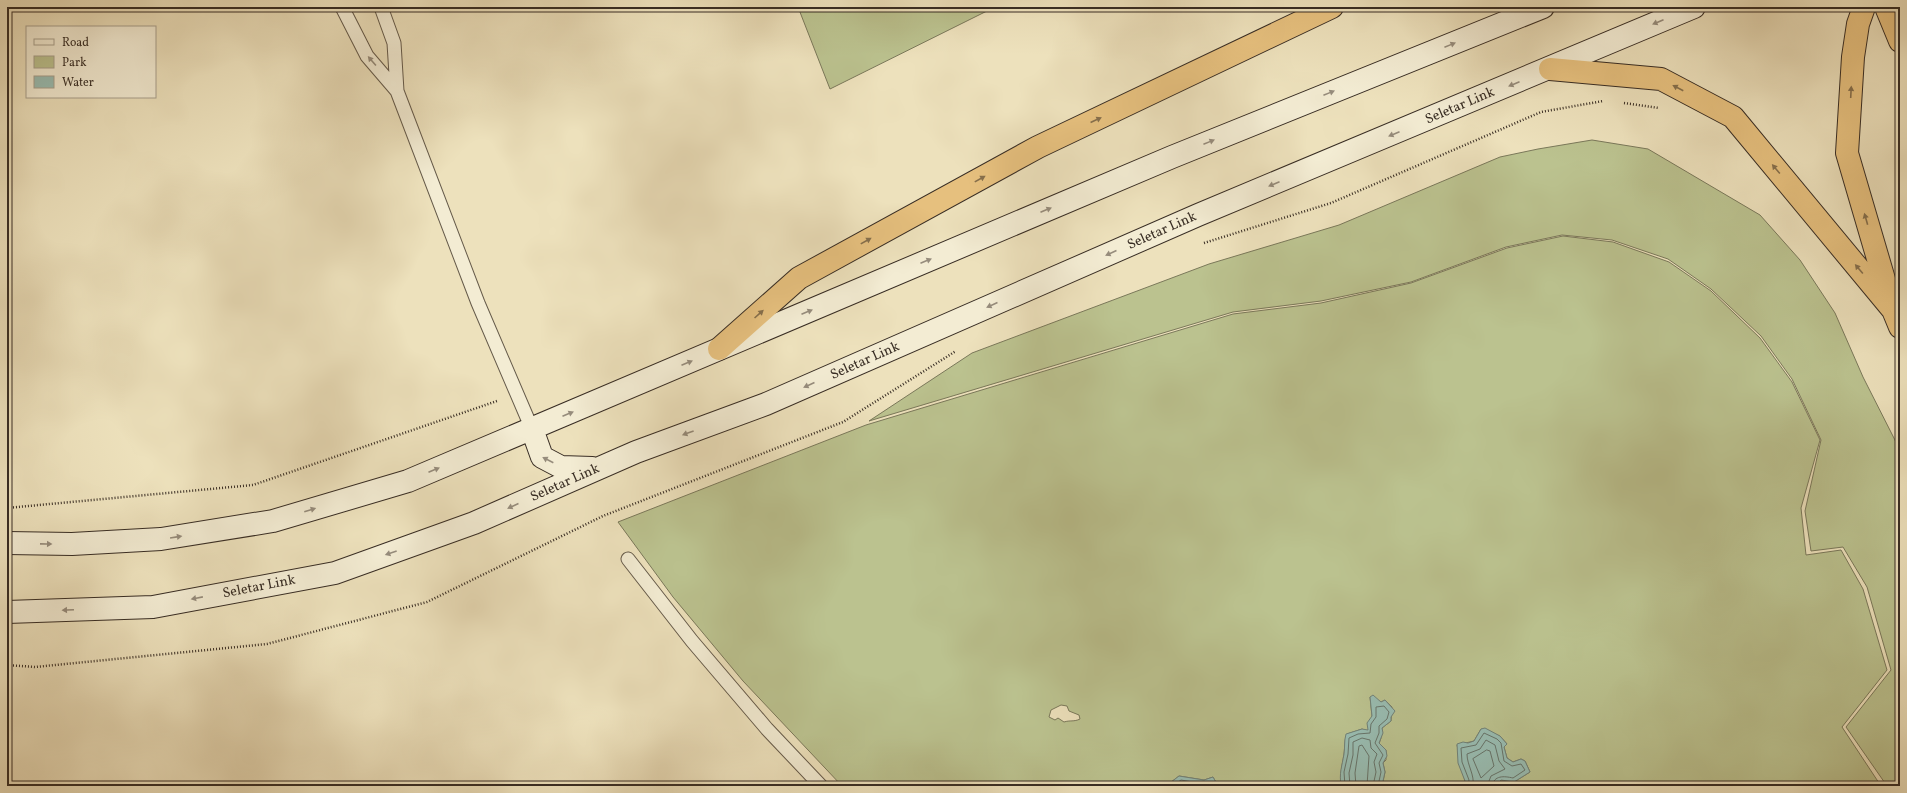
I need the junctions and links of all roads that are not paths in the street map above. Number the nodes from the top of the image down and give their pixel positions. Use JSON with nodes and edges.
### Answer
{"nodes":[{"id":1,"x":342,"y":7,"type":"edge"},
{"id":2,"x":381,"y":7,"type":"edge"},
{"id":3,"x":1332,"y":7,"type":"edge"},
{"id":4,"x":1543,"y":7,"type":"edge"},
{"id":5,"x":1694,"y":7,"type":"edge"},
{"id":6,"x":1864,"y":7,"type":"edge"},
{"id":7,"x":1886,"y":7,"type":"edge"},
{"id":8,"x":1900,"y":41,"type":"edge"},
{"id":9,"x":1550,"y":69,"type":"junction"},
{"id":10,"x":397,"y":91,"type":"junction"},
{"id":11,"x":1896,"y":318,"type":"edge"},
{"id":12,"x":719,"y":349,"type":"junction"},
{"id":13,"x":532,"y":429,"type":"junction"},
{"id":14,"x":600,"y":468,"type":"junction"},
{"id":15,"x":7,"y":543,"type":"edge"},
{"id":16,"x":628,"y":559,"type":"dead end"},
{"id":17,"x":7,"y":612,"type":"edge"},
{"id":18,"x":822,"y":786,"type":"edge"}],
"edges":[{"from":10,"to":1,"type":"lane","one_way":true},
{"from":2,"to":10,"type":"lane"},
{"from":12,"to":3,"type":"highway","one_way":true},
{"from":12,"to":4,"type":"main road","one_way":true},
{"from":5,"to":9,"type":"main road","name":"Seletar Link","one_way":true},
{"from":11,"to":6,"type":"highway","one_way":true},
{"from":7,"to":8,"type":"highway"},
{"from":11,"to":9,"type":"highway","one_way":true},
{"from":9,"to":14,"type":"main road","name":"Seletar Link","one_way":true},
{"from":10,"to":13,"type":"lane"},
{"from":13,"to":12,"type":"main road","one_way":true},
{"from":14,"to":13,"type":"main road","one_way":true},
{"from":15,"to":13,"type":"main road","one_way":true},
{"from":14,"to":17,"type":"main road","name":"Seletar Link","one_way":true},
{"from":16,"to":18,"type":"lane"}]}
